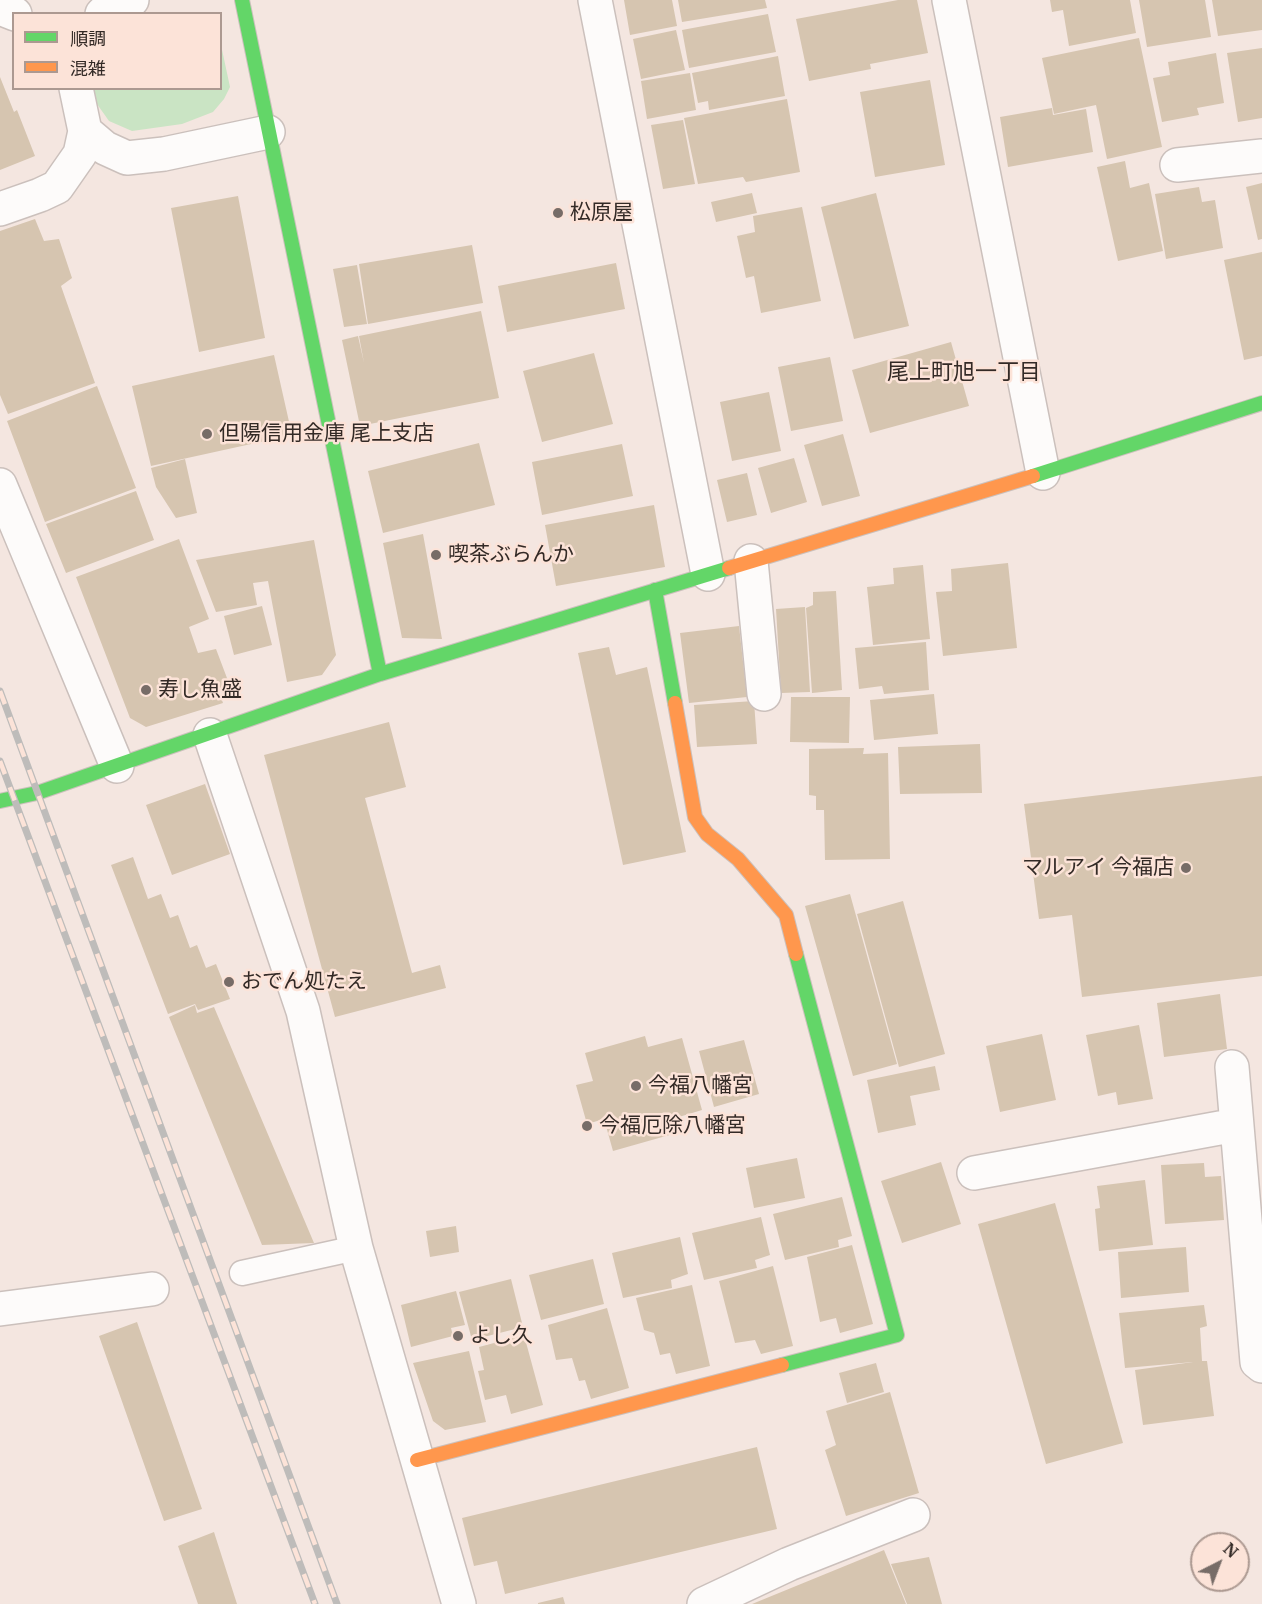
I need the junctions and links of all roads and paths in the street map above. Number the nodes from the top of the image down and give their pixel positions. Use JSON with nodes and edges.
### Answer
{"nodes":[{"id":1,"x":132,"y":0,"type":"edge"},
{"id":2,"x":242,"y":0,"type":"edge"},
{"id":3,"x":595,"y":0,"type":"edge"},
{"id":4,"x":949,"y":0,"type":"edge"},
{"id":5,"x":104,"y":12,"type":"edge"},
{"id":6,"x":76,"y":90,"type":"edge"},
{"id":7,"x":85,"y":131,"type":"junction"},
{"id":8,"x":268,"y":132,"type":"junction"},
{"id":9,"x":1262,"y":156,"type":"edge"},
{"id":10,"x":1177,"y":165,"type":"dead end"},
{"id":11,"x":0,"y":210,"type":"edge"},
{"id":12,"x":1262,"y":403,"type":"edge"},
{"id":13,"x":1043,"y":473,"type":"junction"},
{"id":14,"x":0,"y":485,"type":"edge"},
{"id":15,"x":751,"y":561,"type":"junction"},
{"id":16,"x":708,"y":574,"type":"junction"},
{"id":17,"x":655,"y":590,"type":"junction"},
{"id":18,"x":380,"y":674,"type":"junction"},
{"id":19,"x":764,"y":694,"type":"dead end"},
{"id":20,"x":210,"y":735,"type":"junction"},
{"id":21,"x":117,"y":766,"type":"junction"},
{"id":22,"x":0,"y":801,"type":"edge"},
{"id":23,"x":1232,"y":1067,"type":"dead end"},
{"id":24,"x":1236,"y":1125,"type":"junction"},
{"id":25,"x":974,"y":1173,"type":"dead end"},
{"id":26,"x":356,"y":1248,"type":"junction"},
{"id":27,"x":242,"y":1273,"type":"dead end"},
{"id":28,"x":152,"y":1289,"type":"dead end"},
{"id":29,"x":0,"y":1309,"type":"edge"},
{"id":30,"x":1262,"y":1366,"type":"edge"},
{"id":31,"x":417,"y":1460,"type":"junction"},
{"id":32,"x":913,"y":1515,"type":"dead end"},
{"id":33,"x":459,"y":1604,"type":"edge"},
{"id":34,"x":704,"y":1604,"type":"edge"}],
"edges":[{"from":1,"to":5,"type":"street"},
{"from":2,"to":8,"type":"street"},
{"from":3,"to":16,"type":"street"},
{"from":4,"to":13,"type":"street"},
{"from":6,"to":7,"type":"street"},
{"from":7,"to":8,"type":"street"},
{"from":7,"to":11,"type":"street"},
{"from":8,"to":18,"type":"street"},
{"from":9,"to":10,"type":"street"},
{"from":12,"to":13,"type":"street"},
{"from":13,"to":15,"type":"street"},
{"from":14,"to":21,"type":"street"},
{"from":15,"to":16,"type":"street"},
{"from":15,"to":19,"type":"street"},
{"from":16,"to":17,"type":"street"},
{"from":17,"to":18,"type":"street"},
{"from":17,"to":31,"type":"street"},
{"from":18,"to":20,"type":"street"},
{"from":20,"to":21,"type":"street"},
{"from":20,"to":26,"type":"street"},
{"from":21,"to":22,"type":"street"},
{"from":23,"to":24,"type":"street"},
{"from":24,"to":25,"type":"street"},
{"from":24,"to":30,"type":"street"},
{"from":26,"to":27,"type":"lane"},
{"from":26,"to":31,"type":"street"},
{"from":28,"to":29,"type":"street"},
{"from":31,"to":33,"type":"street"},
{"from":32,"to":34,"type":"street"}]}
